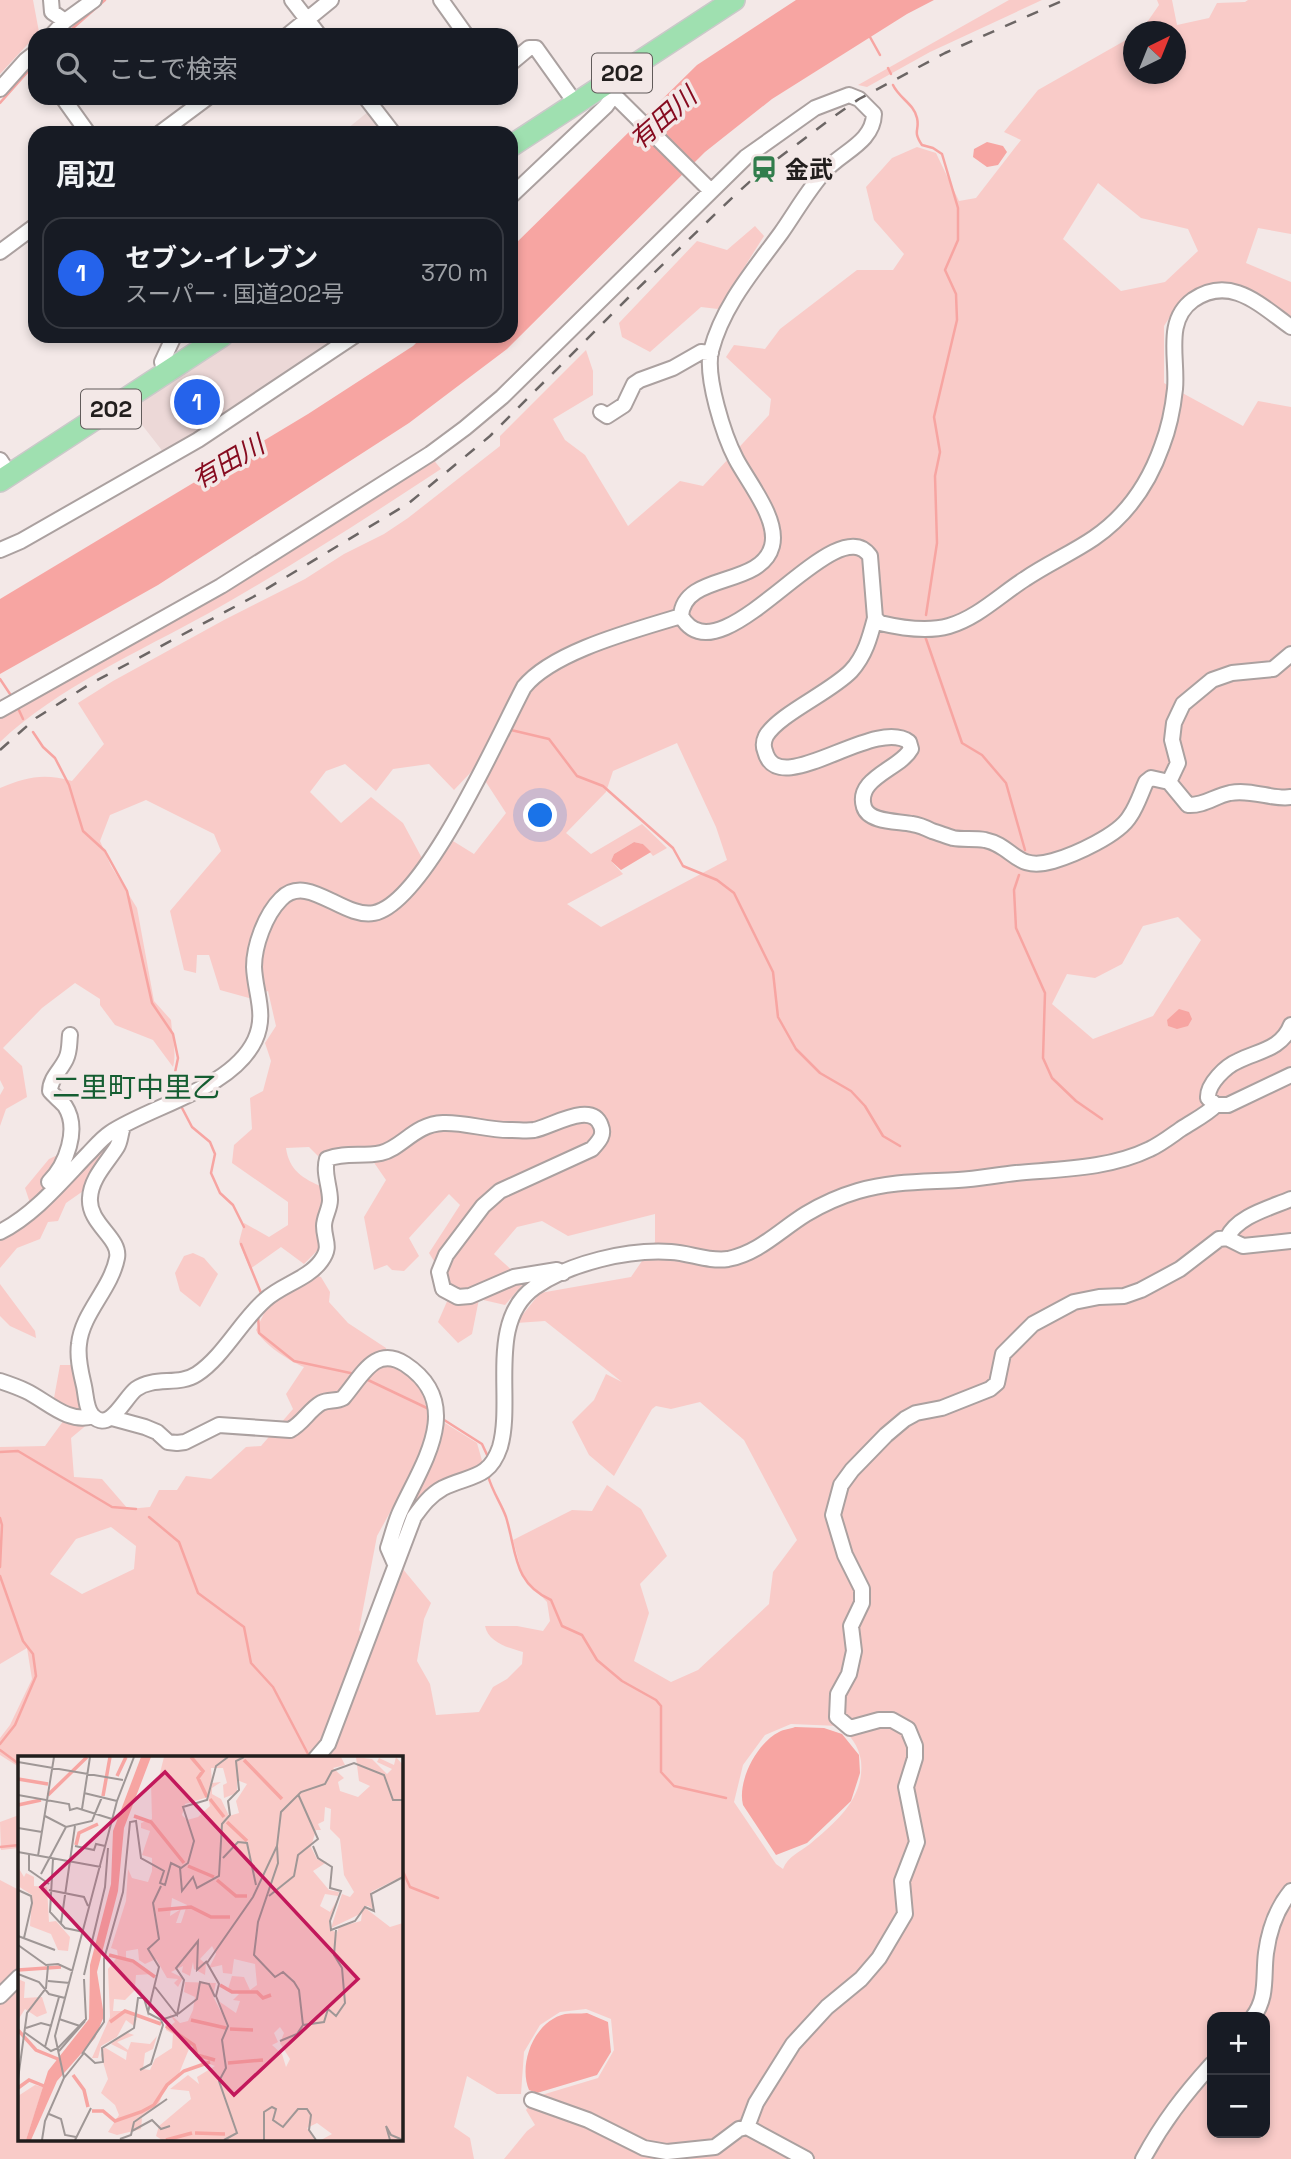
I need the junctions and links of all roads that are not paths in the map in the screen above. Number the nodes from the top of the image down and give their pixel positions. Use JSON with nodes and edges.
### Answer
{"nodes":[{"id":1,"x":51,"y":0,"type":"edge"},
{"id":2,"x":94,"y":0,"type":"edge"},
{"id":3,"x":292,"y":0,"type":"edge"},
{"id":4,"x":331,"y":0,"type":"edge"},
{"id":5,"x":441,"y":0,"type":"edge"},
{"id":6,"x":734,"y":0,"type":"edge"},
{"id":7,"x":306,"y":18,"type":"junction"},
{"id":8,"x":65,"y":21,"type":"junction"},
{"id":9,"x":58,"y":28,"type":"edge"},
{"id":10,"x":295,"y":28,"type":"edge"},
{"id":11,"x":314,"y":28,"type":"edge"},
{"id":12,"x":461,"y":28,"type":"edge"},
{"id":13,"x":518,"y":57,"type":"edge"},
{"id":14,"x":28,"y":59,"type":"edge"},
{"id":15,"x":0,"y":89,"type":"edge"},
{"id":16,"x":611,"y":89,"type":"junction"},
{"id":17,"x":576,"y":104,"type":"junction"},
{"id":18,"x":68,"y":105,"type":"edge"},
{"id":19,"x":198,"y":105,"type":"edge"},
{"id":20,"x":371,"y":105,"type":"edge"},
{"id":21,"x":83,"y":126,"type":"edge"},
{"id":22,"x":169,"y":126,"type":"edge"},
{"id":23,"x":388,"y":126,"type":"edge"},
{"id":24,"x":518,"y":141,"type":"edge"},
{"id":25,"x":518,"y":189,"type":"edge"},
{"id":26,"x":710,"y":190,"type":"junction"},
{"id":27,"x":28,"y":231,"type":"edge"},
{"id":28,"x":0,"y":252,"type":"edge"},
{"id":29,"x":1291,"y":327,"type":"edge"},
{"id":30,"x":171,"y":343,"type":"edge"},
{"id":31,"x":211,"y":343,"type":"edge"},
{"id":32,"x":344,"y":343,"type":"edge"},
{"id":33,"x":710,"y":353,"type":"junction"},
{"id":34,"x":166,"y":373,"type":"junction"},
{"id":35,"x":601,"y":412,"type":"dead end"},
{"id":36,"x":4,"y":472,"type":"edge"},
{"id":37,"x":0,"y":550,"type":"edge"},
{"id":38,"x":681,"y":616,"type":"junction"},
{"id":39,"x":875,"y":618,"type":"junction"},
{"id":40,"x":1291,"y":654,"type":"edge"},
{"id":41,"x":0,"y":710,"type":"edge"},
{"id":42,"x":1170,"y":782,"type":"junction"},
{"id":43,"x":1291,"y":797,"type":"edge"},
{"id":44,"x":1291,"y":1025,"type":"edge"},
{"id":45,"x":70,"y":1035,"type":"dead end"},
{"id":46,"x":1291,"y":1075,"type":"edge"},
{"id":47,"x":1216,"y":1105,"type":"junction"},
{"id":48,"x":123,"y":1127,"type":"junction"},
{"id":49,"x":1291,"y":1199,"type":"edge"},
{"id":50,"x":42,"y":1200,"type":"junction"},
{"id":51,"x":0,"y":1232,"type":"edge"},
{"id":52,"x":1227,"y":1238,"type":"junction"},
{"id":53,"x":1291,"y":1241,"type":"edge"},
{"id":54,"x":563,"y":1273,"type":"junction"},
{"id":55,"x":0,"y":1381,"type":"edge"},
{"id":56,"x":93,"y":1416,"type":"junction"},
{"id":57,"x":112,"y":1418,"type":"junction"},
{"id":58,"x":395,"y":1563,"type":"junction"},
{"id":59,"x":318,"y":1756,"type":"edge"},
{"id":60,"x":1291,"y":1891,"type":"edge"},
{"id":61,"x":18,"y":1978,"type":"edge"},
{"id":62,"x":0,"y":1996,"type":"edge"},
{"id":63,"x":1256,"y":2012,"type":"edge"},
{"id":64,"x":1207,"y":2070,"type":"edge"},
{"id":65,"x":532,"y":2101,"type":"dead end"},
{"id":66,"x":747,"y":2127,"type":"junction"},
{"id":67,"x":806,"y":2159,"type":"edge"},
{"id":68,"x":1143,"y":2159,"type":"edge"}],
"edges":[{"from":1,"to":8,"type":"street"},
{"from":2,"to":8,"type":"street"},
{"from":3,"to":7,"type":"street"},
{"from":4,"to":7,"type":"street"},
{"from":5,"to":12,"type":"street"},
{"from":6,"to":16,"type":"highway","number":"202"},
{"from":7,"to":10,"type":"street"},
{"from":7,"to":11,"type":"street"},
{"from":8,"to":9,"type":"street"},
{"from":13,"to":17,"type":"street"},
{"from":14,"to":15,"type":"street"},
{"from":16,"to":17,"type":"highway","number":"202"},
{"from":16,"to":25,"type":"street"},
{"from":16,"to":26,"type":"street"},
{"from":17,"to":24,"type":"highway","number":"202"},
{"from":18,"to":21,"type":"street"},
{"from":19,"to":22,"type":"street"},
{"from":20,"to":23,"type":"street"},
{"from":26,"to":33,"type":"street"},
{"from":26,"to":41,"type":"street"},
{"from":27,"to":28,"type":"street"},
{"from":29,"to":39,"type":"street"},
{"from":30,"to":34,"type":"street"},
{"from":31,"to":34,"type":"highway","number":"202"},
{"from":32,"to":37,"type":"street"},
{"from":33,"to":35,"type":"street"},
{"from":33,"to":38,"type":"street"},
{"from":34,"to":36,"type":"highway","number":"202"},
{"from":38,"to":39,"type":"street"},
{"from":38,"to":48,"type":"street"},
{"from":39,"to":42,"type":"street"},
{"from":40,"to":42,"type":"street"},
{"from":42,"to":43,"type":"street"},
{"from":44,"to":47,"type":"street"},
{"from":45,"to":50,"type":"street"},
{"from":46,"to":47,"type":"street"},
{"from":47,"to":54,"type":"street"},
{"from":48,"to":50,"type":"street"},
{"from":48,"to":56,"type":"street"},
{"from":49,"to":52,"type":"street"},
{"from":50,"to":51,"type":"street"},
{"from":52,"to":53,"type":"street"},
{"from":52,"to":66,"type":"street"},
{"from":54,"to":57,"type":"street"},
{"from":54,"to":58,"type":"street"},
{"from":55,"to":56,"type":"street"},
{"from":56,"to":57,"type":"street"},
{"from":57,"to":58,"type":"street"},
{"from":58,"to":59,"type":"street"},
{"from":60,"to":63,"type":"street"},
{"from":61,"to":62,"type":"street"},
{"from":64,"to":68,"type":"street"},
{"from":65,"to":66,"type":"street"},
{"from":66,"to":67,"type":"street"}]}
